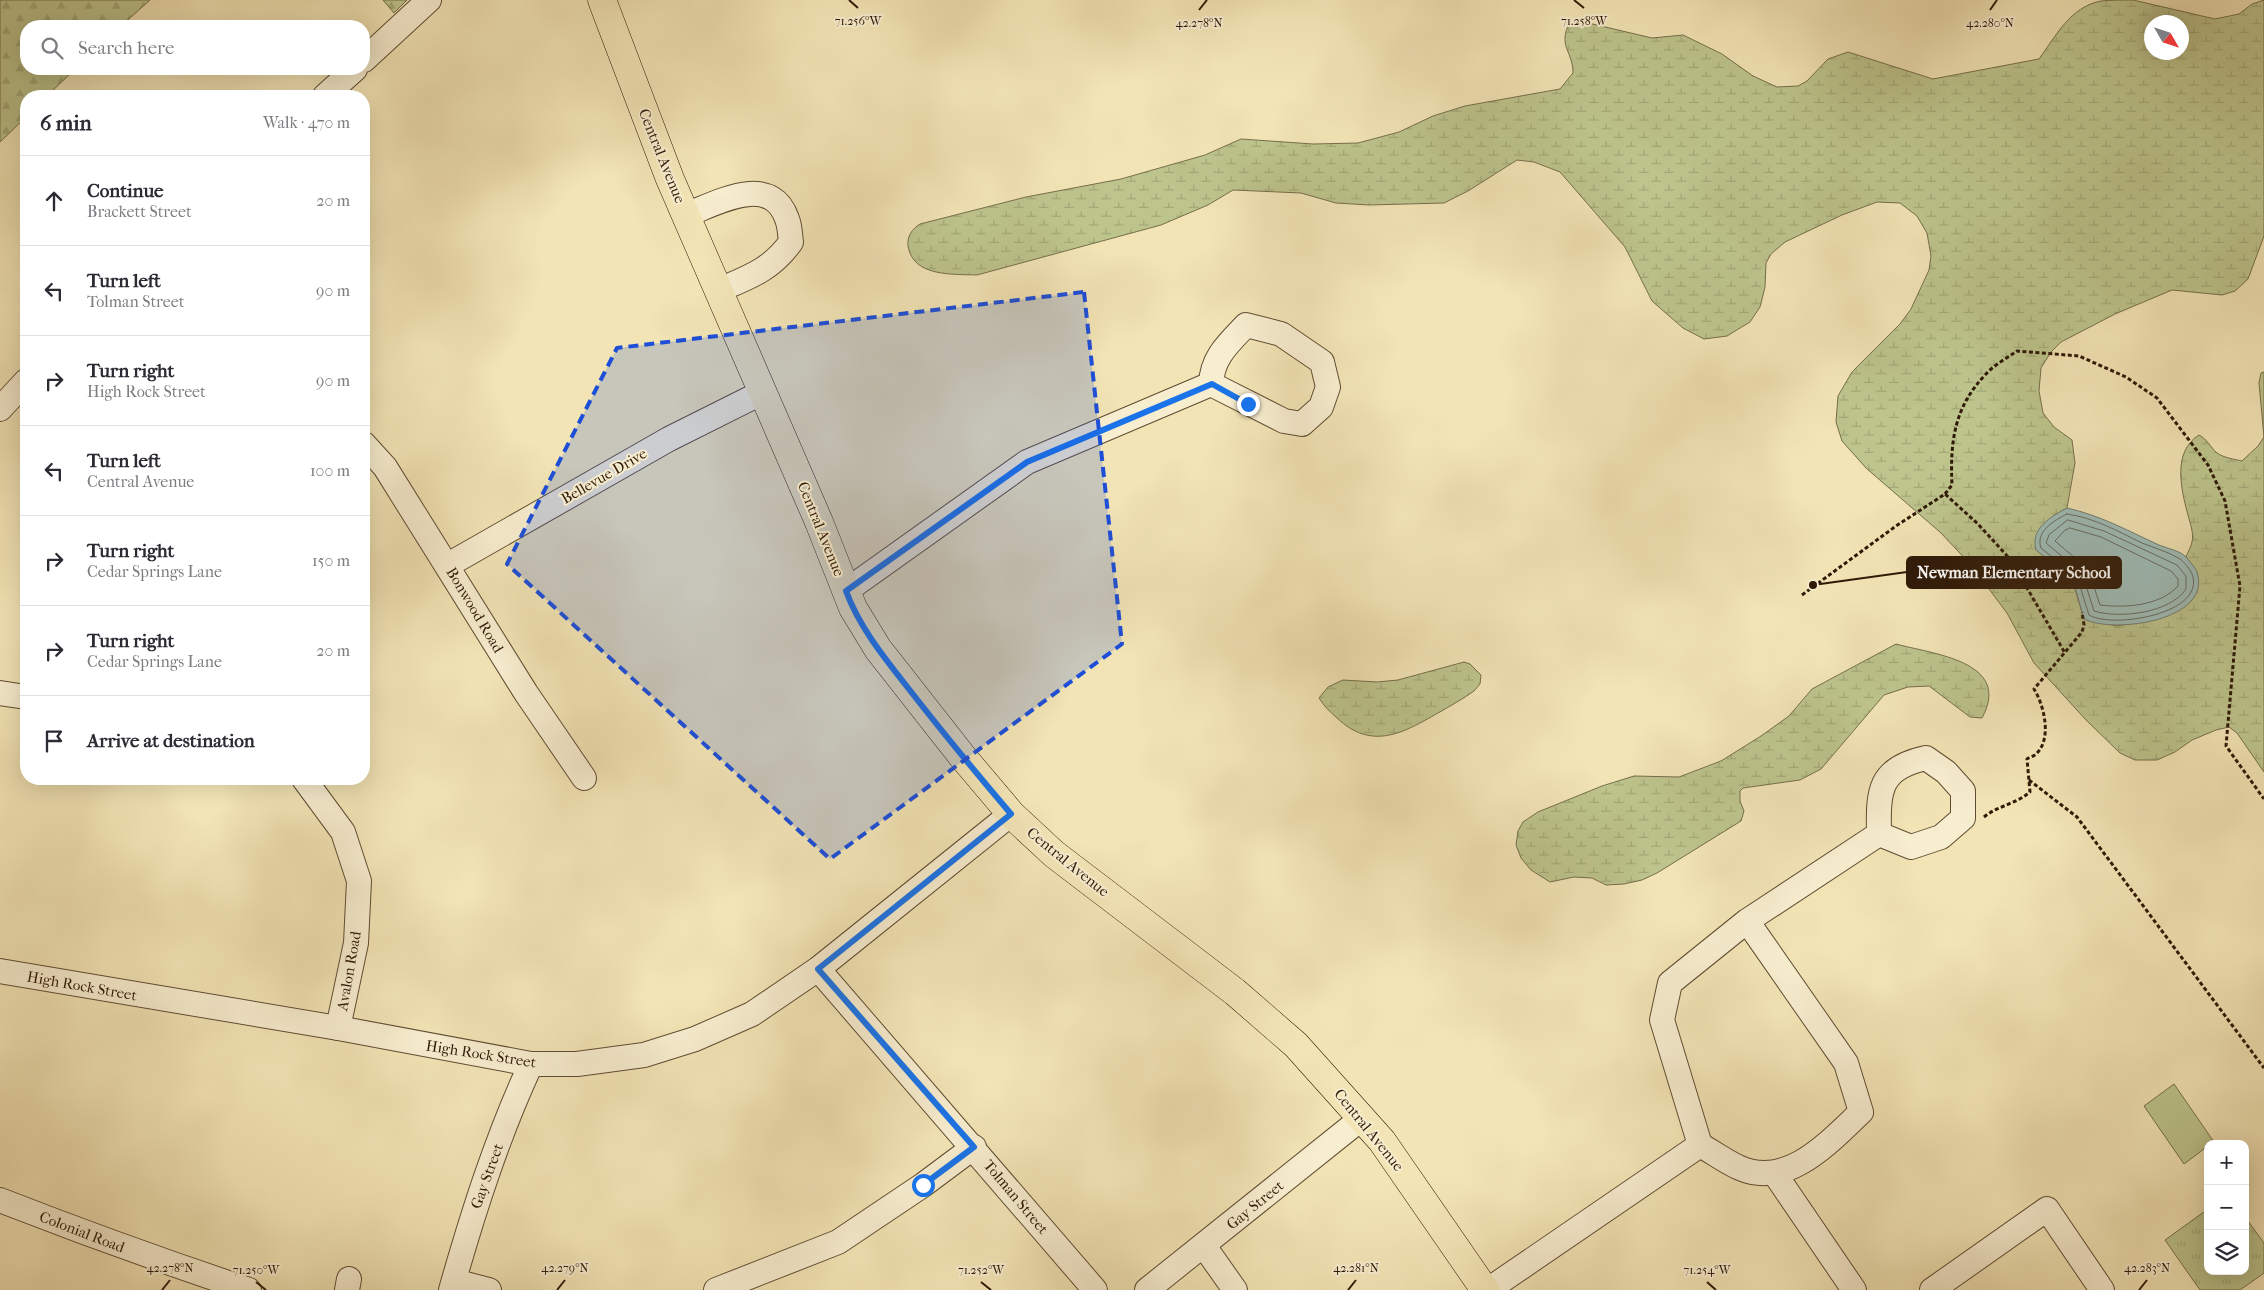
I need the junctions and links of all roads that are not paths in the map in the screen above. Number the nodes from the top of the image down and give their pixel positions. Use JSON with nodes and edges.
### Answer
{"nodes":[{"id":1,"x":429,"y":0,"type":"edge"},
{"id":2,"x":602,"y":0,"type":"edge"},
{"id":3,"x":370,"y":54,"type":"edge"},
{"id":4,"x":348,"y":75,"type":"edge"},
{"id":5,"x":331,"y":90,"type":"edge"},
{"id":6,"x":686,"y":215,"type":"junction"},
{"id":7,"x":719,"y":290,"type":"junction"},
{"id":8,"x":1212,"y":384,"type":"junction"},
{"id":9,"x":20,"y":387,"type":"edge"},
{"id":10,"x":763,"y":392,"type":"junction"},
{"id":11,"x":0,"y":409,"type":"edge"},
{"id":12,"x":370,"y":451,"type":"edge"},
{"id":13,"x":448,"y":565,"type":"junction"},
{"id":14,"x":846,"y":591,"type":"junction"},
{"id":15,"x":0,"y":693,"type":"edge"},
{"id":16,"x":20,"y":696,"type":"edge"},
{"id":17,"x":584,"y":778,"type":"dead end"},
{"id":18,"x":308,"y":785,"type":"edge"},
{"id":19,"x":1011,"y":814,"type":"junction"},
{"id":20,"x":1879,"y":834,"type":"dead end"},
{"id":21,"x":1747,"y":921,"type":"junction"},
{"id":22,"x":818,"y":969,"type":"junction"},
{"id":23,"x":0,"y":972,"type":"edge"},
{"id":24,"x":338,"y":1028,"type":"junction"},
{"id":25,"x":531,"y":1064,"type":"junction"},
{"id":26,"x":1362,"y":1118,"type":"junction"},
{"id":27,"x":1700,"y":1145,"type":"junction"},
{"id":28,"x":974,"y":1147,"type":"junction"},
{"id":29,"x":1775,"y":1174,"type":"junction"},
{"id":30,"x":0,"y":1200,"type":"edge"},
{"id":31,"x":1204,"y":1246,"type":"junction"},
{"id":32,"x":453,"y":1285,"type":"edge"},
{"id":33,"x":249,"y":1290,"type":"edge"},
{"id":34,"x":489,"y":1290,"type":"edge"},
{"id":35,"x":716,"y":1290,"type":"edge"},
{"id":36,"x":1095,"y":1290,"type":"edge"},
{"id":37,"x":1147,"y":1290,"type":"edge"},
{"id":38,"x":1235,"y":1290,"type":"edge"},
{"id":39,"x":1486,"y":1290,"type":"edge"},
{"id":40,"x":1854,"y":1290,"type":"edge"},
{"id":41,"x":1932,"y":1290,"type":"edge"},
{"id":42,"x":2102,"y":1290,"type":"edge"}],
"edges":[{"from":1,"to":3,"type":"street"},
{"from":2,"to":6,"type":"main road","name":"Central Avenue"},
{"from":4,"to":5,"type":"street"},
{"from":6,"to":7,"type":"main road","name":"Central Avenue"},
{"from":6,"to":7,"type":"street"},
{"from":7,"to":10,"type":"main road","name":"Central Avenue"},
{"from":8,"to":8,"type":"street"},
{"from":8,"to":14,"type":"street"},
{"from":9,"to":11,"type":"street"},
{"from":10,"to":13,"type":"street","name":"Bellevue Drive"},
{"from":10,"to":14,"type":"main road","name":"Central Avenue"},
{"from":12,"to":13,"type":"street","name":"Bonwood Road"},
{"from":13,"to":17,"type":"street","name":"Bonwood Road"},
{"from":14,"to":19,"type":"main road","name":"Central Avenue"},
{"from":15,"to":16,"type":"street"},
{"from":18,"to":24,"type":"street","name":"Avalon Road"},
{"from":19,"to":22,"type":"street","name":"High Rock Street"},
{"from":19,"to":26,"type":"main road","name":"Central Avenue"},
{"from":20,"to":21,"type":"street"},
{"from":21,"to":27,"type":"street"},
{"from":21,"to":29,"type":"street"},
{"from":22,"to":25,"type":"street","name":"High Rock Street"},
{"from":22,"to":28,"type":"street","name":"Tolman Street"},
{"from":23,"to":24,"type":"street","name":"High Rock Street"},
{"from":24,"to":25,"type":"street","name":"High Rock Street"},
{"from":25,"to":32,"type":"street","name":"Gay Street"},
{"from":26,"to":31,"type":"street","name":"Gay Street"},
{"from":26,"to":39,"type":"main road","name":"Central Avenue"},
{"from":27,"to":29,"type":"street"},
{"from":27,"to":39,"type":"street"},
{"from":28,"to":35,"type":"street"},
{"from":28,"to":36,"type":"street","name":"Tolman Street"},
{"from":29,"to":40,"type":"street"},
{"from":30,"to":33,"type":"street","name":"Colonial Road"},
{"from":31,"to":37,"type":"street","name":"Gay Street"},
{"from":31,"to":38,"type":"street"},
{"from":32,"to":34,"type":"street"},
{"from":41,"to":42,"type":"street"}]}
